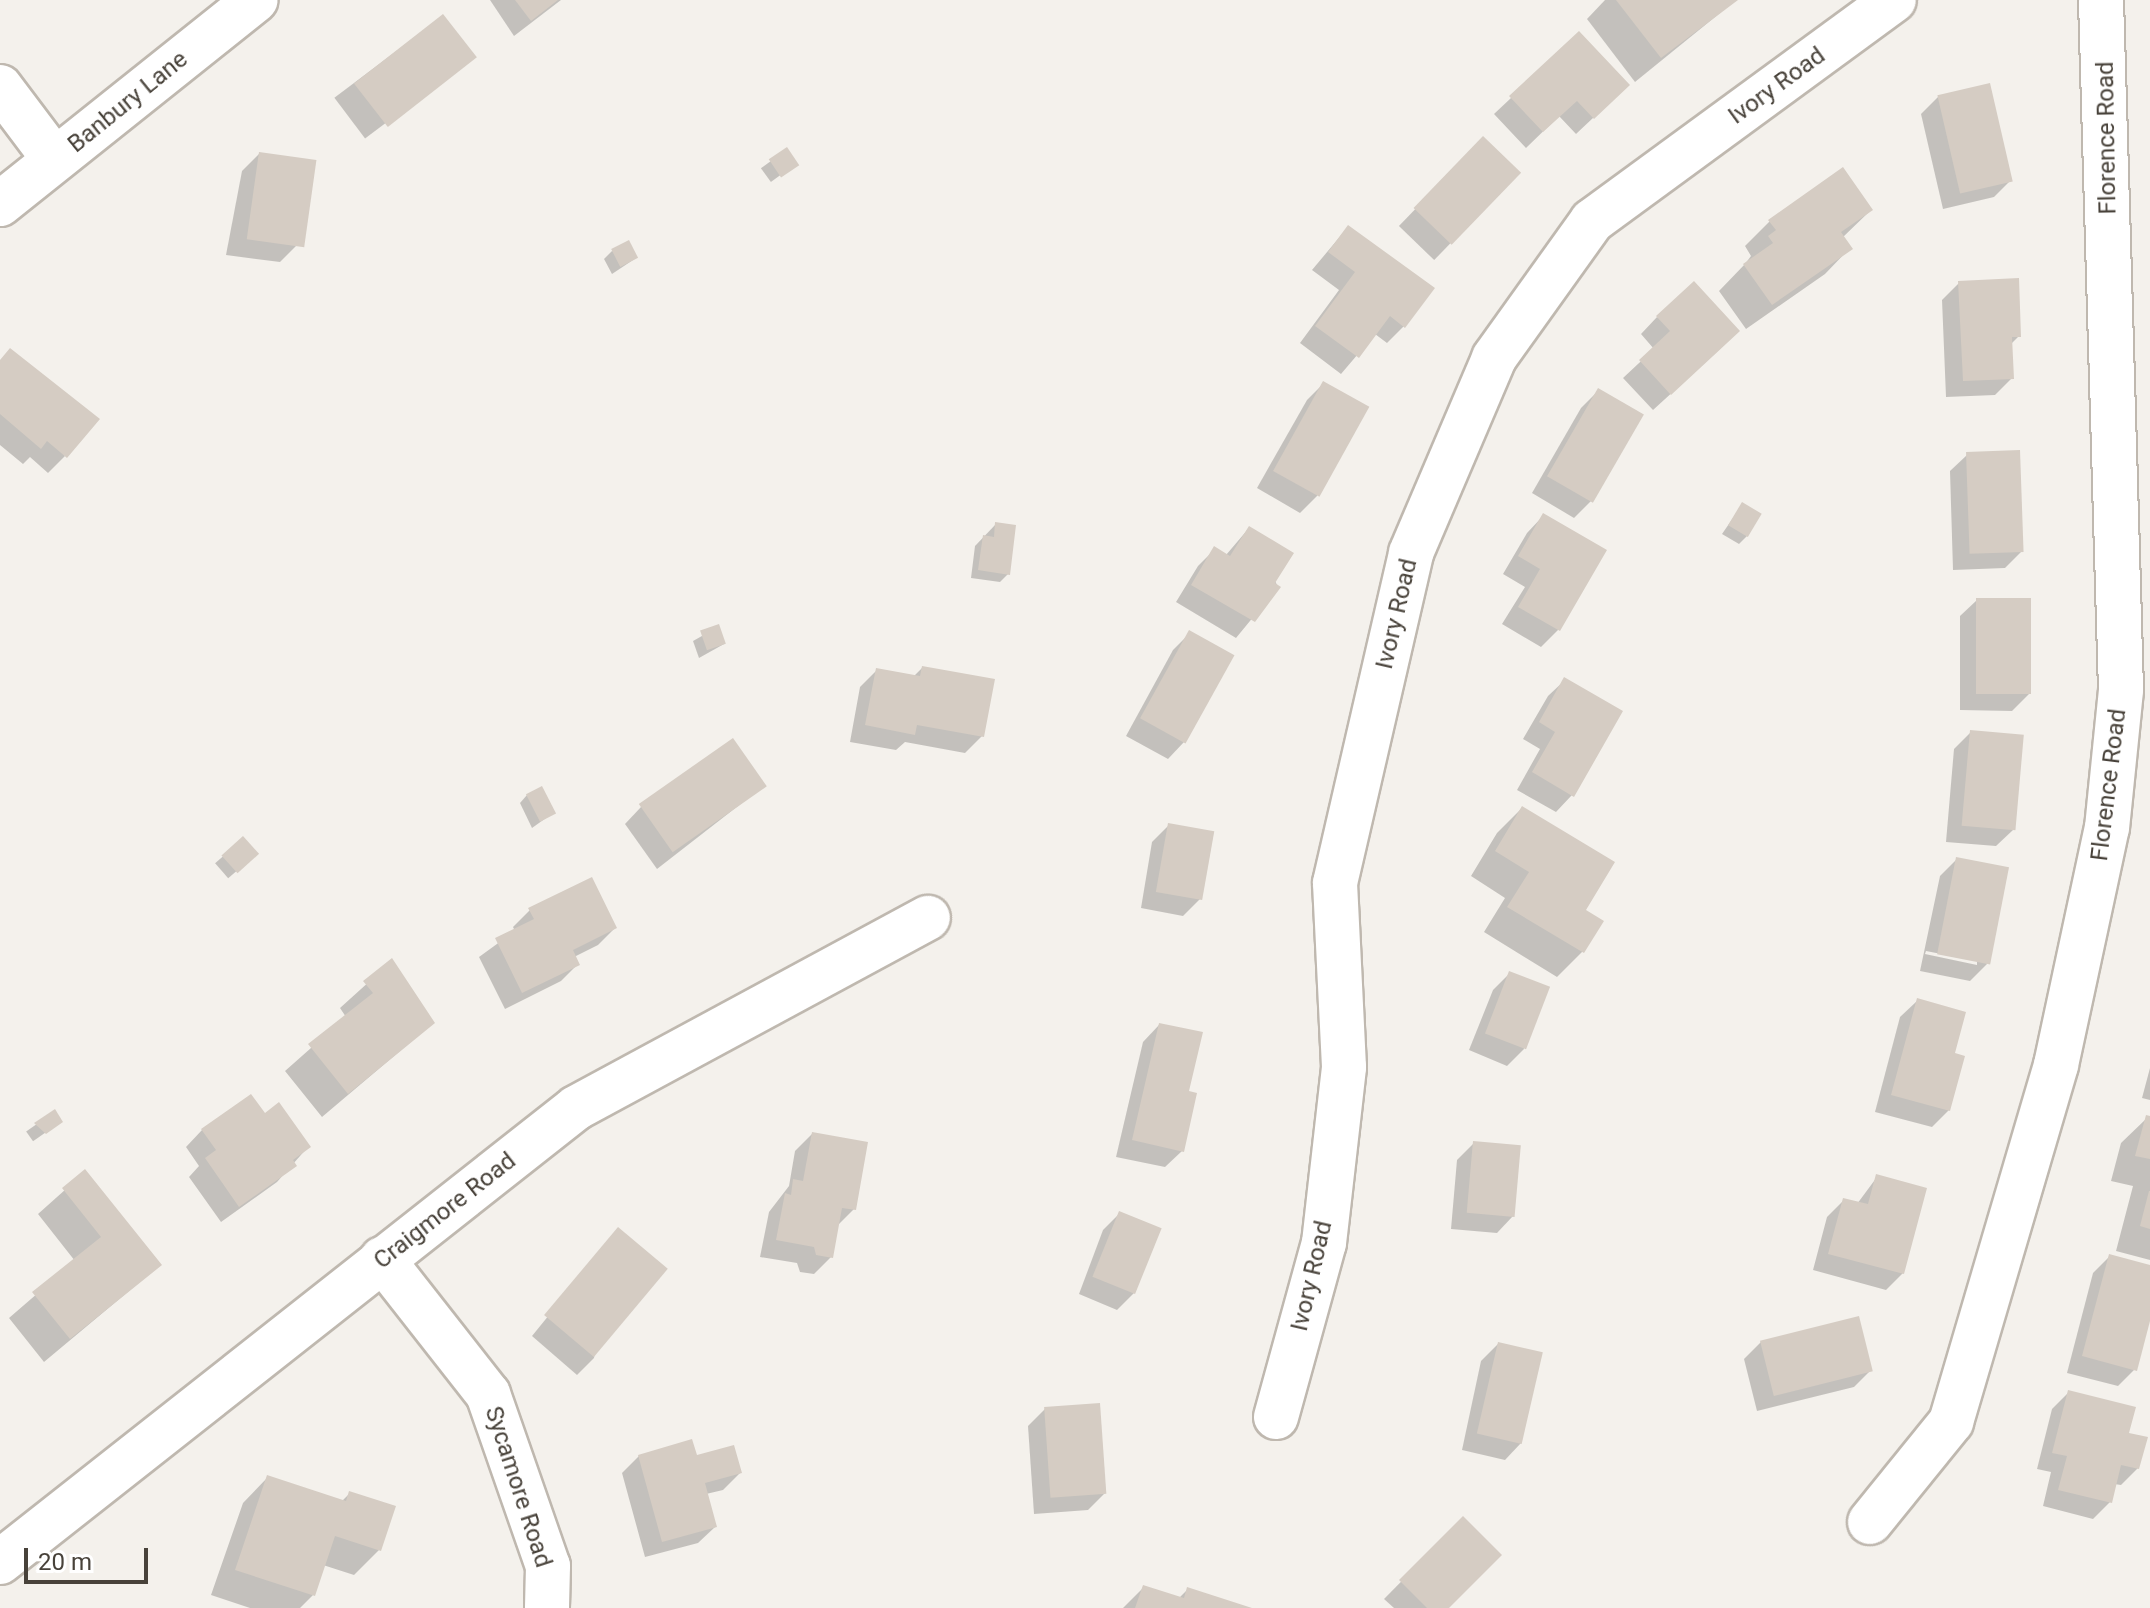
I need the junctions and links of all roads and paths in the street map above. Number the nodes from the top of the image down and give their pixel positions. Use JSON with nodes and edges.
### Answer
{"nodes":[{"id":1,"x":256,"y":0,"type":"edge"},
{"id":2,"x":1894,"y":0,"type":"edge"},
{"id":3,"x":2101,"y":0,"type":"edge"},
{"id":4,"x":0,"y":87,"type":"edge"},
{"id":5,"x":55,"y":160,"type":"junction"},
{"id":6,"x":0,"y":204,"type":"edge"},
{"id":7,"x":928,"y":918,"type":"dead end"},
{"id":8,"x":382,"y":1259,"type":"junction"},
{"id":9,"x":1276,"y":1417,"type":"dead end"},
{"id":10,"x":1870,"y":1522,"type":"dead end"},
{"id":11,"x":0,"y":1562,"type":"edge"},
{"id":12,"x":547,"y":1608,"type":"edge"}],
"edges":[{"from":1,"to":5,"type":"street","name":"Banbury Lane"},
{"from":2,"to":9,"type":"street","name":"Ivory Road"},
{"from":3,"to":10,"type":"street","name":"Florence Road"},
{"from":4,"to":5,"type":"street"},
{"from":5,"to":6,"type":"street","name":"Banbury Lane"},
{"from":7,"to":8,"type":"street","name":"Craigmore Road"},
{"from":8,"to":11,"type":"street","name":"Craigmore Road"},
{"from":8,"to":12,"type":"street","name":"Sycamore Road"}]}
